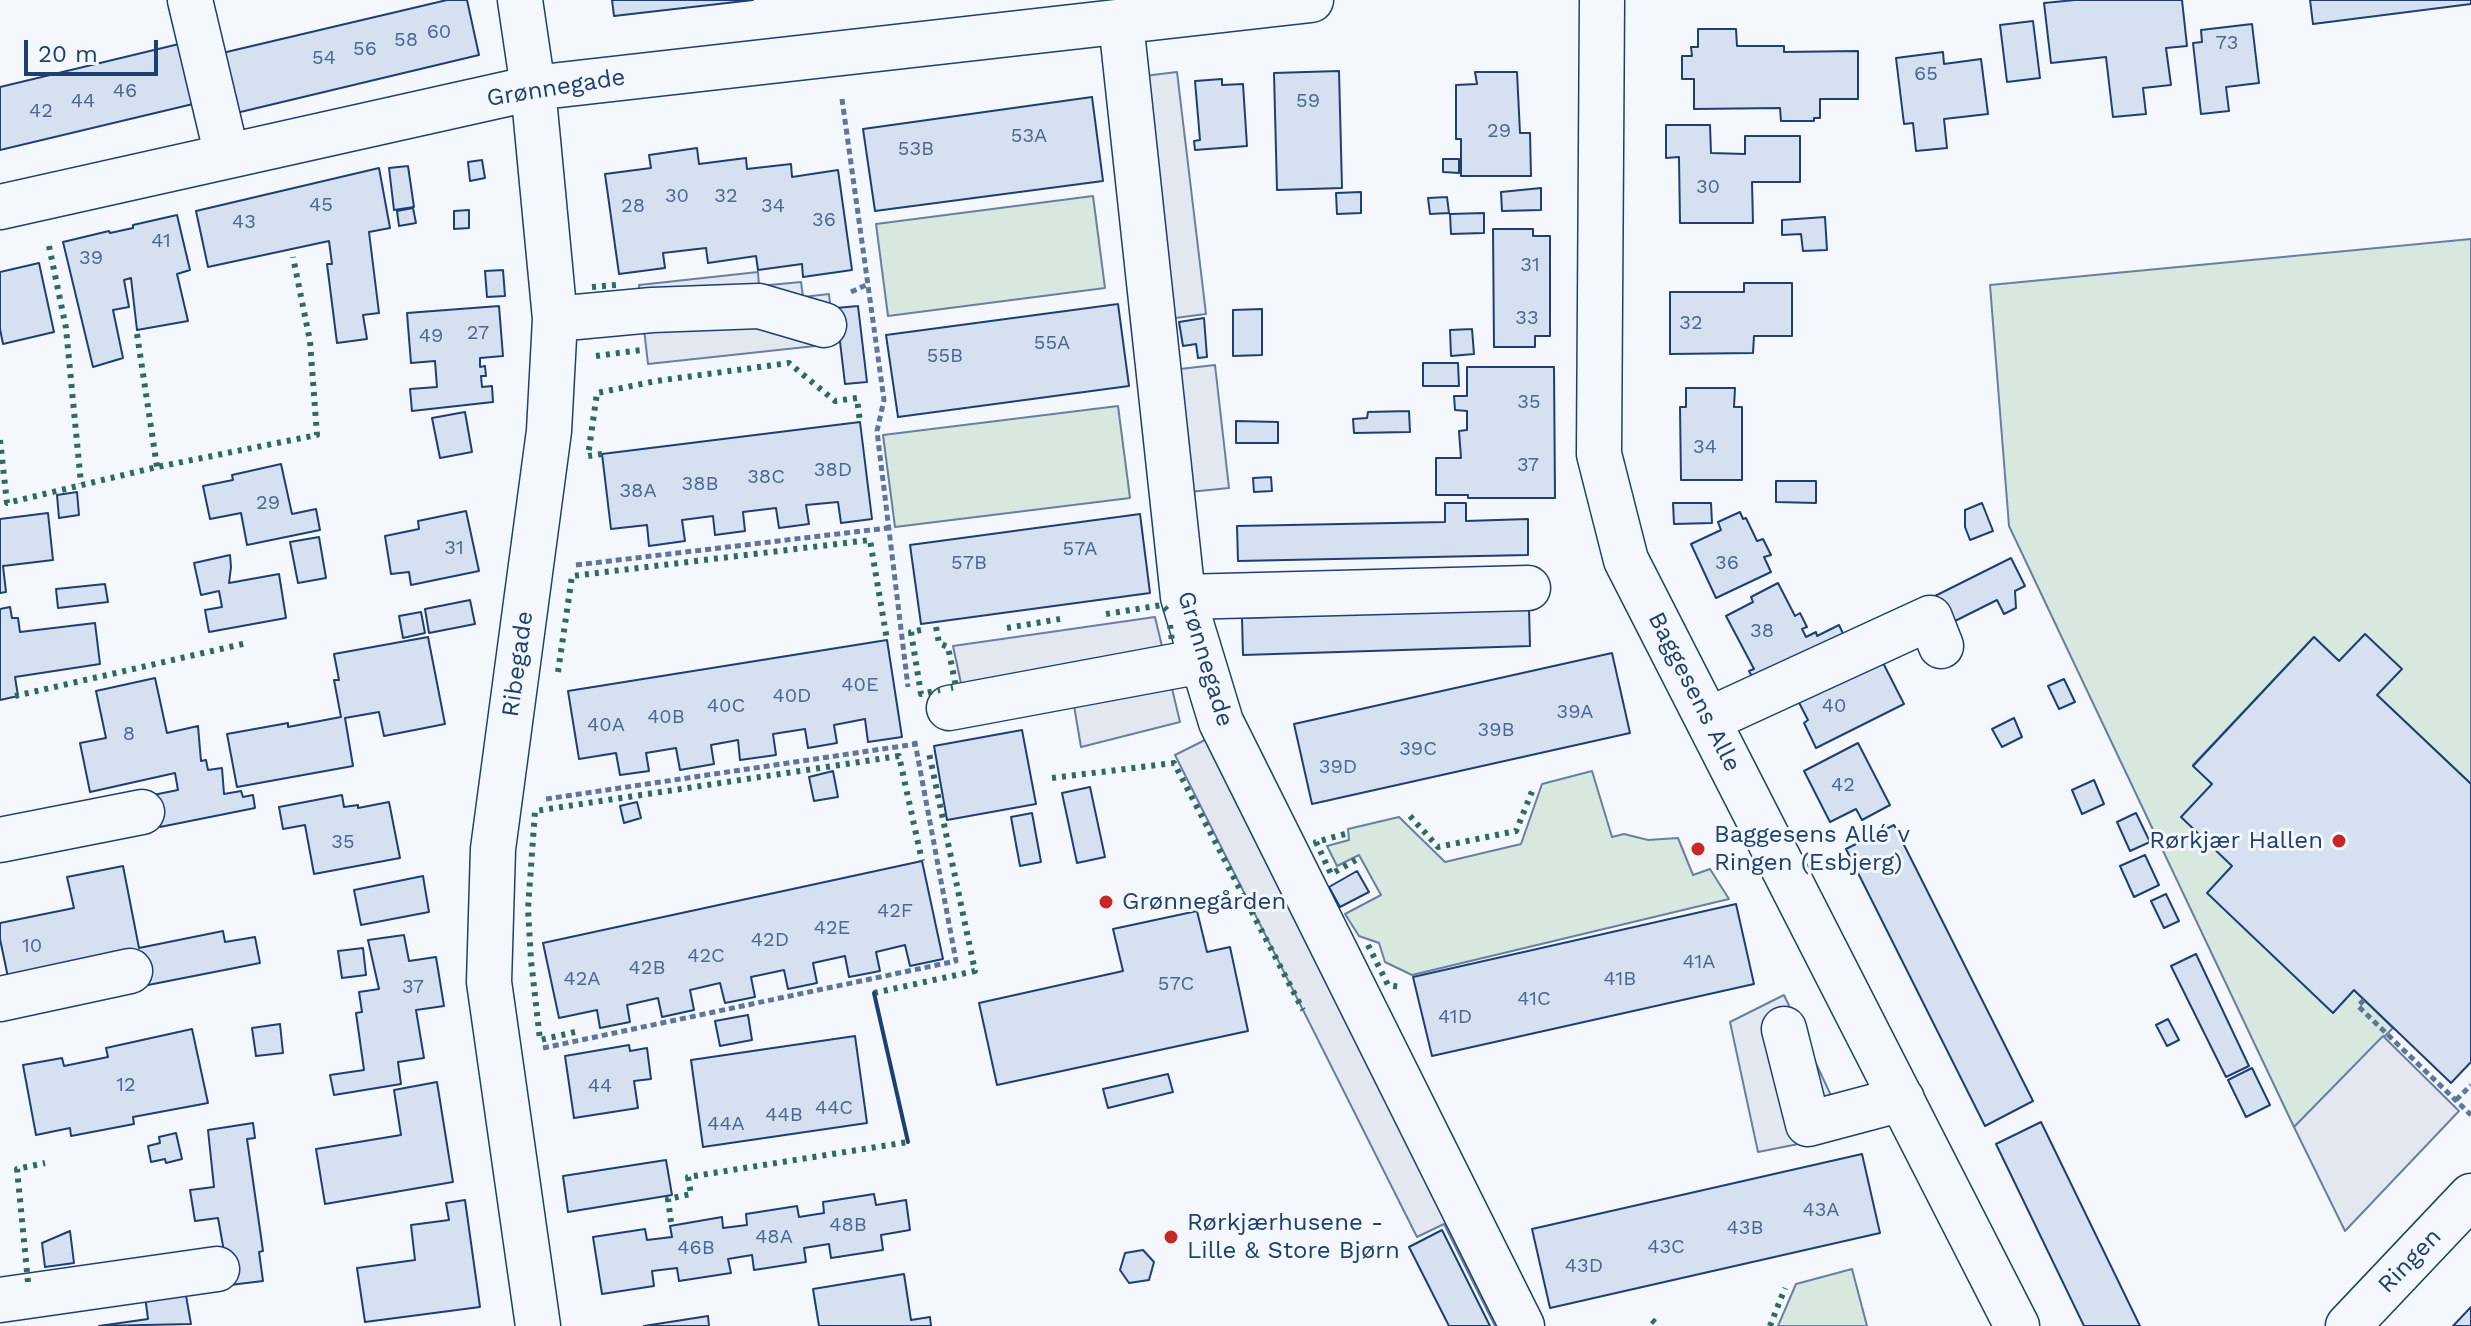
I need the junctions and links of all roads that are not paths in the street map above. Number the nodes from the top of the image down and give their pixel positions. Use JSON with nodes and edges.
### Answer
{"nodes":[{"id":1,"x":190,"y":0,"type":"edge"},
{"id":2,"x":520,"y":0,"type":"edge"},
{"id":3,"x":1311,"y":0,"type":"edge"},
{"id":4,"x":1602,"y":0,"type":"edge"},
{"id":5,"x":1121,"y":23,"type":"junction"},
{"id":6,"x":533,"y":88,"type":"junction"},
{"id":7,"x":227,"y":156,"type":"junction"},
{"id":8,"x":0,"y":207,"type":"edge"},
{"id":9,"x":555,"y":319,"type":"junction"},
{"id":10,"x":824,"y":325,"type":"dead end"},
{"id":11,"x":1528,"y":588,"type":"dead end"},
{"id":12,"x":1183,"y":597,"type":"junction"},
{"id":13,"x":1941,"y":646,"type":"dead end"},
{"id":14,"x":1202,"y":661,"type":"junction"},
{"id":15,"x":924,"y":712,"type":"road end"},
{"id":16,"x":1708,"y":720,"type":"junction"},
{"id":17,"x":142,"y":812,"type":"dead end"},
{"id":18,"x":0,"y":840,"type":"edge"},
{"id":19,"x":130,"y":971,"type":"dead end"},
{"id":20,"x":0,"y":999,"type":"edge"},
{"id":21,"x":1784,"y":1029,"type":"dead end"},
{"id":22,"x":1902,"y":1099,"type":"junction"},
{"id":23,"x":2471,"y":1196,"type":"edge"},
{"id":24,"x":217,"y":1269,"type":"dead end"},
{"id":25,"x":0,"y":1300,"type":"edge"},
{"id":26,"x":140,"y":1311,"type":"dead end"},
{"id":27,"x":33,"y":1326,"type":"edge"},
{"id":28,"x":538,"y":1326,"type":"edge"},
{"id":29,"x":1522,"y":1326,"type":"edge"},
{"id":30,"x":2017,"y":1326,"type":"edge"},
{"id":31,"x":2348,"y":1326,"type":"edge"}],
"edges":[{"from":1,"to":7,"type":"street"},
{"from":2,"to":6,"type":"street","name":"Ribegade"},
{"from":3,"to":5,"type":"street","name":"Grønnegade"},
{"from":4,"to":16,"type":"street","name":"Baggesens Alle"},
{"from":5,"to":6,"type":"street","name":"Grønnegade"},
{"from":5,"to":12,"type":"street","name":"Grønnegade"},
{"from":6,"to":7,"type":"street","name":"Grønnegade"},
{"from":6,"to":9,"type":"street","name":"Ribegade"},
{"from":7,"to":8,"type":"street","name":"Grønnegade"},
{"from":9,"to":10,"type":"street"},
{"from":9,"to":28,"type":"street","name":"Ribegade"},
{"from":11,"to":12,"type":"street"},
{"from":12,"to":14,"type":"street","name":"Grønnegade"},
{"from":13,"to":16,"type":"street"},
{"from":14,"to":15,"type":"street"},
{"from":14,"to":29,"type":"street","name":"Grønnegade"},
{"from":16,"to":22,"type":"street","name":"Baggesens Alle"},
{"from":17,"to":18,"type":"street"},
{"from":19,"to":20,"type":"street"},
{"from":21,"to":22,"type":"street"},
{"from":22,"to":30,"type":"street","name":"Baggesens Alle"},
{"from":23,"to":31,"type":"street","name":"Ringen"},
{"from":24,"to":25,"type":"street"},
{"from":26,"to":27,"type":"street"}]}
